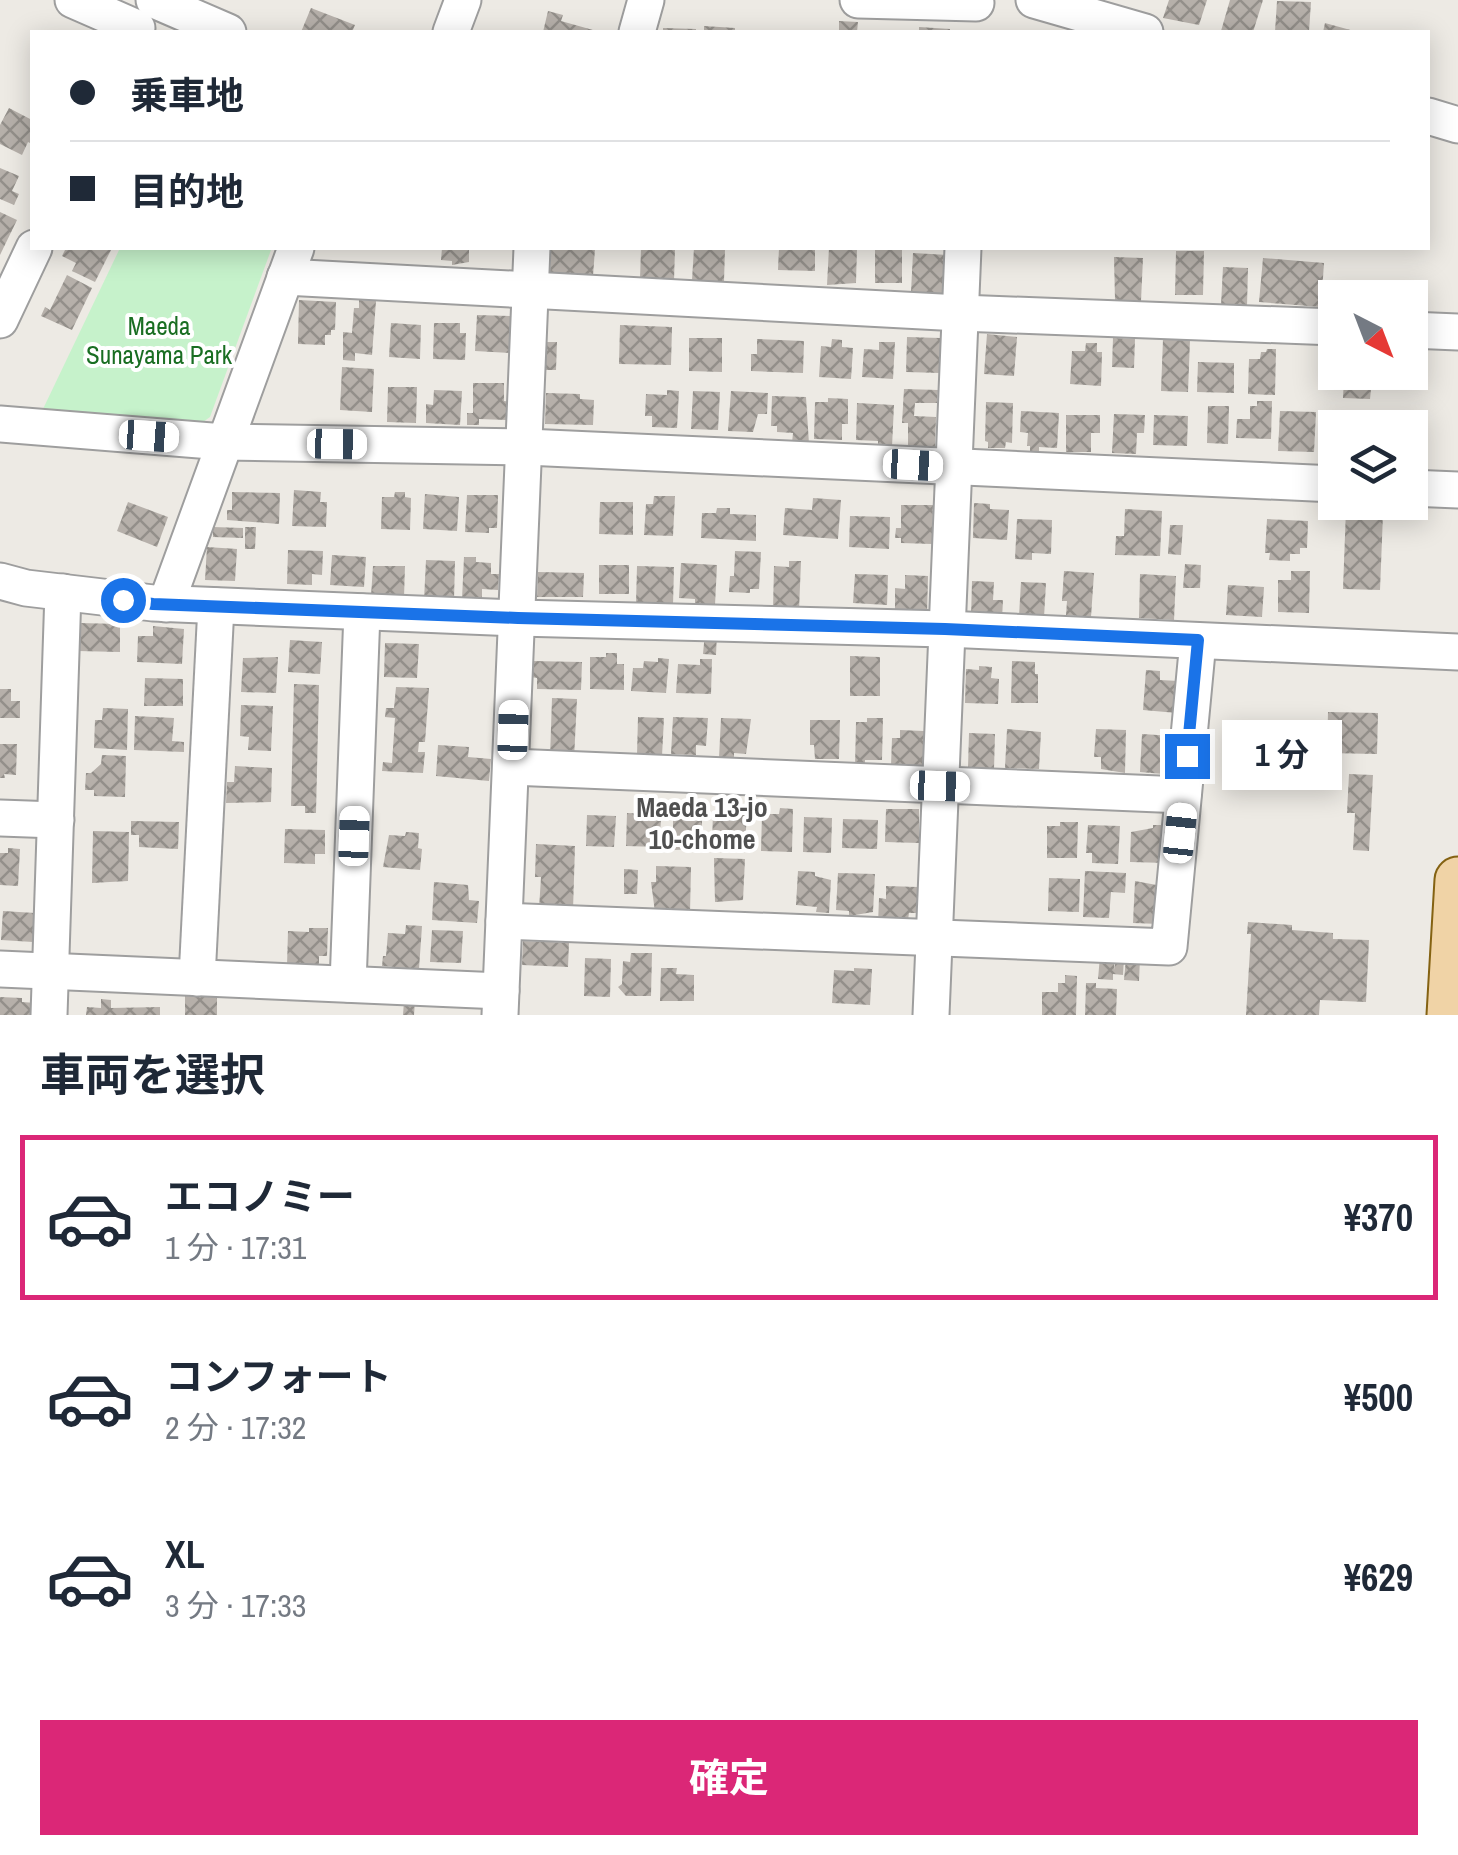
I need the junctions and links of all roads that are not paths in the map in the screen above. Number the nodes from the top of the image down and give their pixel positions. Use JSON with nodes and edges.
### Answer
{"nodes":[{"id":1,"x":73,"y":0,"type":"edge"},
{"id":2,"x":464,"y":0,"type":"edge"},
{"id":3,"x":646,"y":0,"type":"edge"},
{"id":4,"x":858,"y":0,"type":"edge"},
{"id":5,"x":1034,"y":0,"type":"edge"},
{"id":6,"x":1099,"y":9,"type":"edge"},
{"id":7,"x":976,"y":12,"type":"edge"},
{"id":8,"x":144,"y":15,"type":"edge"},
{"id":9,"x":218,"y":30,"type":"edge"},
{"id":10,"x":452,"y":30,"type":"edge"},
{"id":11,"x":638,"y":30,"type":"edge"},
{"id":12,"x":1140,"y":30,"type":"edge"},
{"id":13,"x":1430,"y":117,"type":"edge"},
{"id":14,"x":1458,"y":125,"type":"edge"},
{"id":15,"x":32,"y":250,"type":"edge"},
{"id":16,"x":532,"y":250,"type":"edge"},
{"id":17,"x":963,"y":250,"type":"edge"},
{"id":18,"x":290,"y":262,"type":"edge"},
{"id":19,"x":9,"y":277,"type":"edge"},
{"id":20,"x":532,"y":290,"type":"junction"},
{"id":21,"x":960,"y":313,"type":"junction"},
{"id":22,"x":0,"y":320,"type":"edge"},
{"id":23,"x":1318,"y":327,"type":"edge"},
{"id":24,"x":1428,"y":331,"type":"edge"},
{"id":25,"x":1458,"y":332,"type":"edge"},
{"id":26,"x":0,"y":424,"type":"edge"},
{"id":27,"x":224,"y":442,"type":"junction"},
{"id":28,"x":526,"y":447,"type":"junction"},
{"id":29,"x":952,"y":466,"type":"junction"},
{"id":30,"x":1318,"y":483,"type":"edge"},
{"id":31,"x":1428,"y":489,"type":"edge"},
{"id":32,"x":1458,"y":490,"type":"edge"},
{"id":33,"x":0,"y":581,"type":"edge"},
{"id":34,"x":63,"y":592,"type":"junction"},
{"id":35,"x":166,"y":604,"type":"junction"},
{"id":36,"x":216,"y":606,"type":"junction"},
{"id":37,"x":362,"y":612,"type":"junction"},
{"id":38,"x":518,"y":618,"type":"junction"},
{"id":39,"x":945,"y":629,"type":"junction"},
{"id":40,"x":1198,"y":640,"type":"junction"},
{"id":41,"x":1458,"y":652,"type":"edge"},
{"id":42,"x":511,"y":767,"type":"junction"},
{"id":43,"x":940,"y":786,"type":"junction"},
{"id":44,"x":1183,"y":795,"type":"junction"},
{"id":45,"x":0,"y":818,"type":"edge"},
{"id":46,"x":56,"y":820,"type":"junction"},
{"id":47,"x":1458,"y":880,"type":"edge"},
{"id":48,"x":504,"y":922,"type":"junction"},
{"id":49,"x":934,"y":939,"type":"junction"},
{"id":50,"x":0,"y":970,"type":"edge"},
{"id":51,"x":51,"y":972,"type":"junction"},
{"id":52,"x":197,"y":978,"type":"junction"},
{"id":53,"x":348,"y":984,"type":"junction"},
{"id":54,"x":501,"y":1003,"type":"edge"},
{"id":55,"x":49,"y":1015,"type":"edge"},
{"id":56,"x":931,"y":1015,"type":"edge"},
{"id":57,"x":1450,"y":1015,"type":"edge"}],
"edges":[{"from":1,"to":8,"type":"street"},
{"from":2,"to":10,"type":"street"},
{"from":3,"to":11,"type":"street"},
{"from":4,"to":7,"type":"street"},
{"from":5,"to":6,"type":"street"},
{"from":6,"to":12,"type":"street"},
{"from":8,"to":9,"type":"street"},
{"from":13,"to":14,"type":"street"},
{"from":15,"to":19,"type":"street"},
{"from":16,"to":20,"type":"street"},
{"from":17,"to":21,"type":"street"},
{"from":18,"to":20,"type":"street"},
{"from":18,"to":27,"type":"street"},
{"from":19,"to":22,"type":"street"},
{"from":20,"to":21,"type":"street"},
{"from":20,"to":28,"type":"street"},
{"from":21,"to":23,"type":"street"},
{"from":21,"to":29,"type":"street"},
{"from":24,"to":25,"type":"street"},
{"from":26,"to":27,"type":"street"},
{"from":27,"to":28,"type":"street"},
{"from":27,"to":35,"type":"street"},
{"from":28,"to":29,"type":"street"},
{"from":28,"to":38,"type":"street"},
{"from":29,"to":30,"type":"street"},
{"from":29,"to":39,"type":"street"},
{"from":31,"to":32,"type":"street"},
{"from":33,"to":34,"type":"street"},
{"from":34,"to":35,"type":"street"},
{"from":34,"to":46,"type":"street"},
{"from":35,"to":36,"type":"street"},
{"from":36,"to":37,"type":"street"},
{"from":36,"to":52,"type":"street"},
{"from":37,"to":38,"type":"street"},
{"from":37,"to":53,"type":"street"},
{"from":38,"to":39,"type":"street"},
{"from":38,"to":42,"type":"street"},
{"from":39,"to":40,"type":"street"},
{"from":39,"to":43,"type":"street"},
{"from":40,"to":41,"type":"street"},
{"from":40,"to":44,"type":"street"},
{"from":42,"to":43,"type":"street"},
{"from":42,"to":48,"type":"street"},
{"from":43,"to":44,"type":"street"},
{"from":43,"to":49,"type":"street"},
{"from":44,"to":49,"type":"street"},
{"from":45,"to":46,"type":"street"},
{"from":46,"to":51,"type":"street"},
{"from":47,"to":57,"type":"main road"},
{"from":48,"to":49,"type":"street"},
{"from":48,"to":54,"type":"street"},
{"from":49,"to":56,"type":"street"},
{"from":50,"to":51,"type":"street"},
{"from":51,"to":52,"type":"street"},
{"from":51,"to":55,"type":"street"},
{"from":52,"to":53,"type":"street"},
{"from":53,"to":54,"type":"street"}]}
